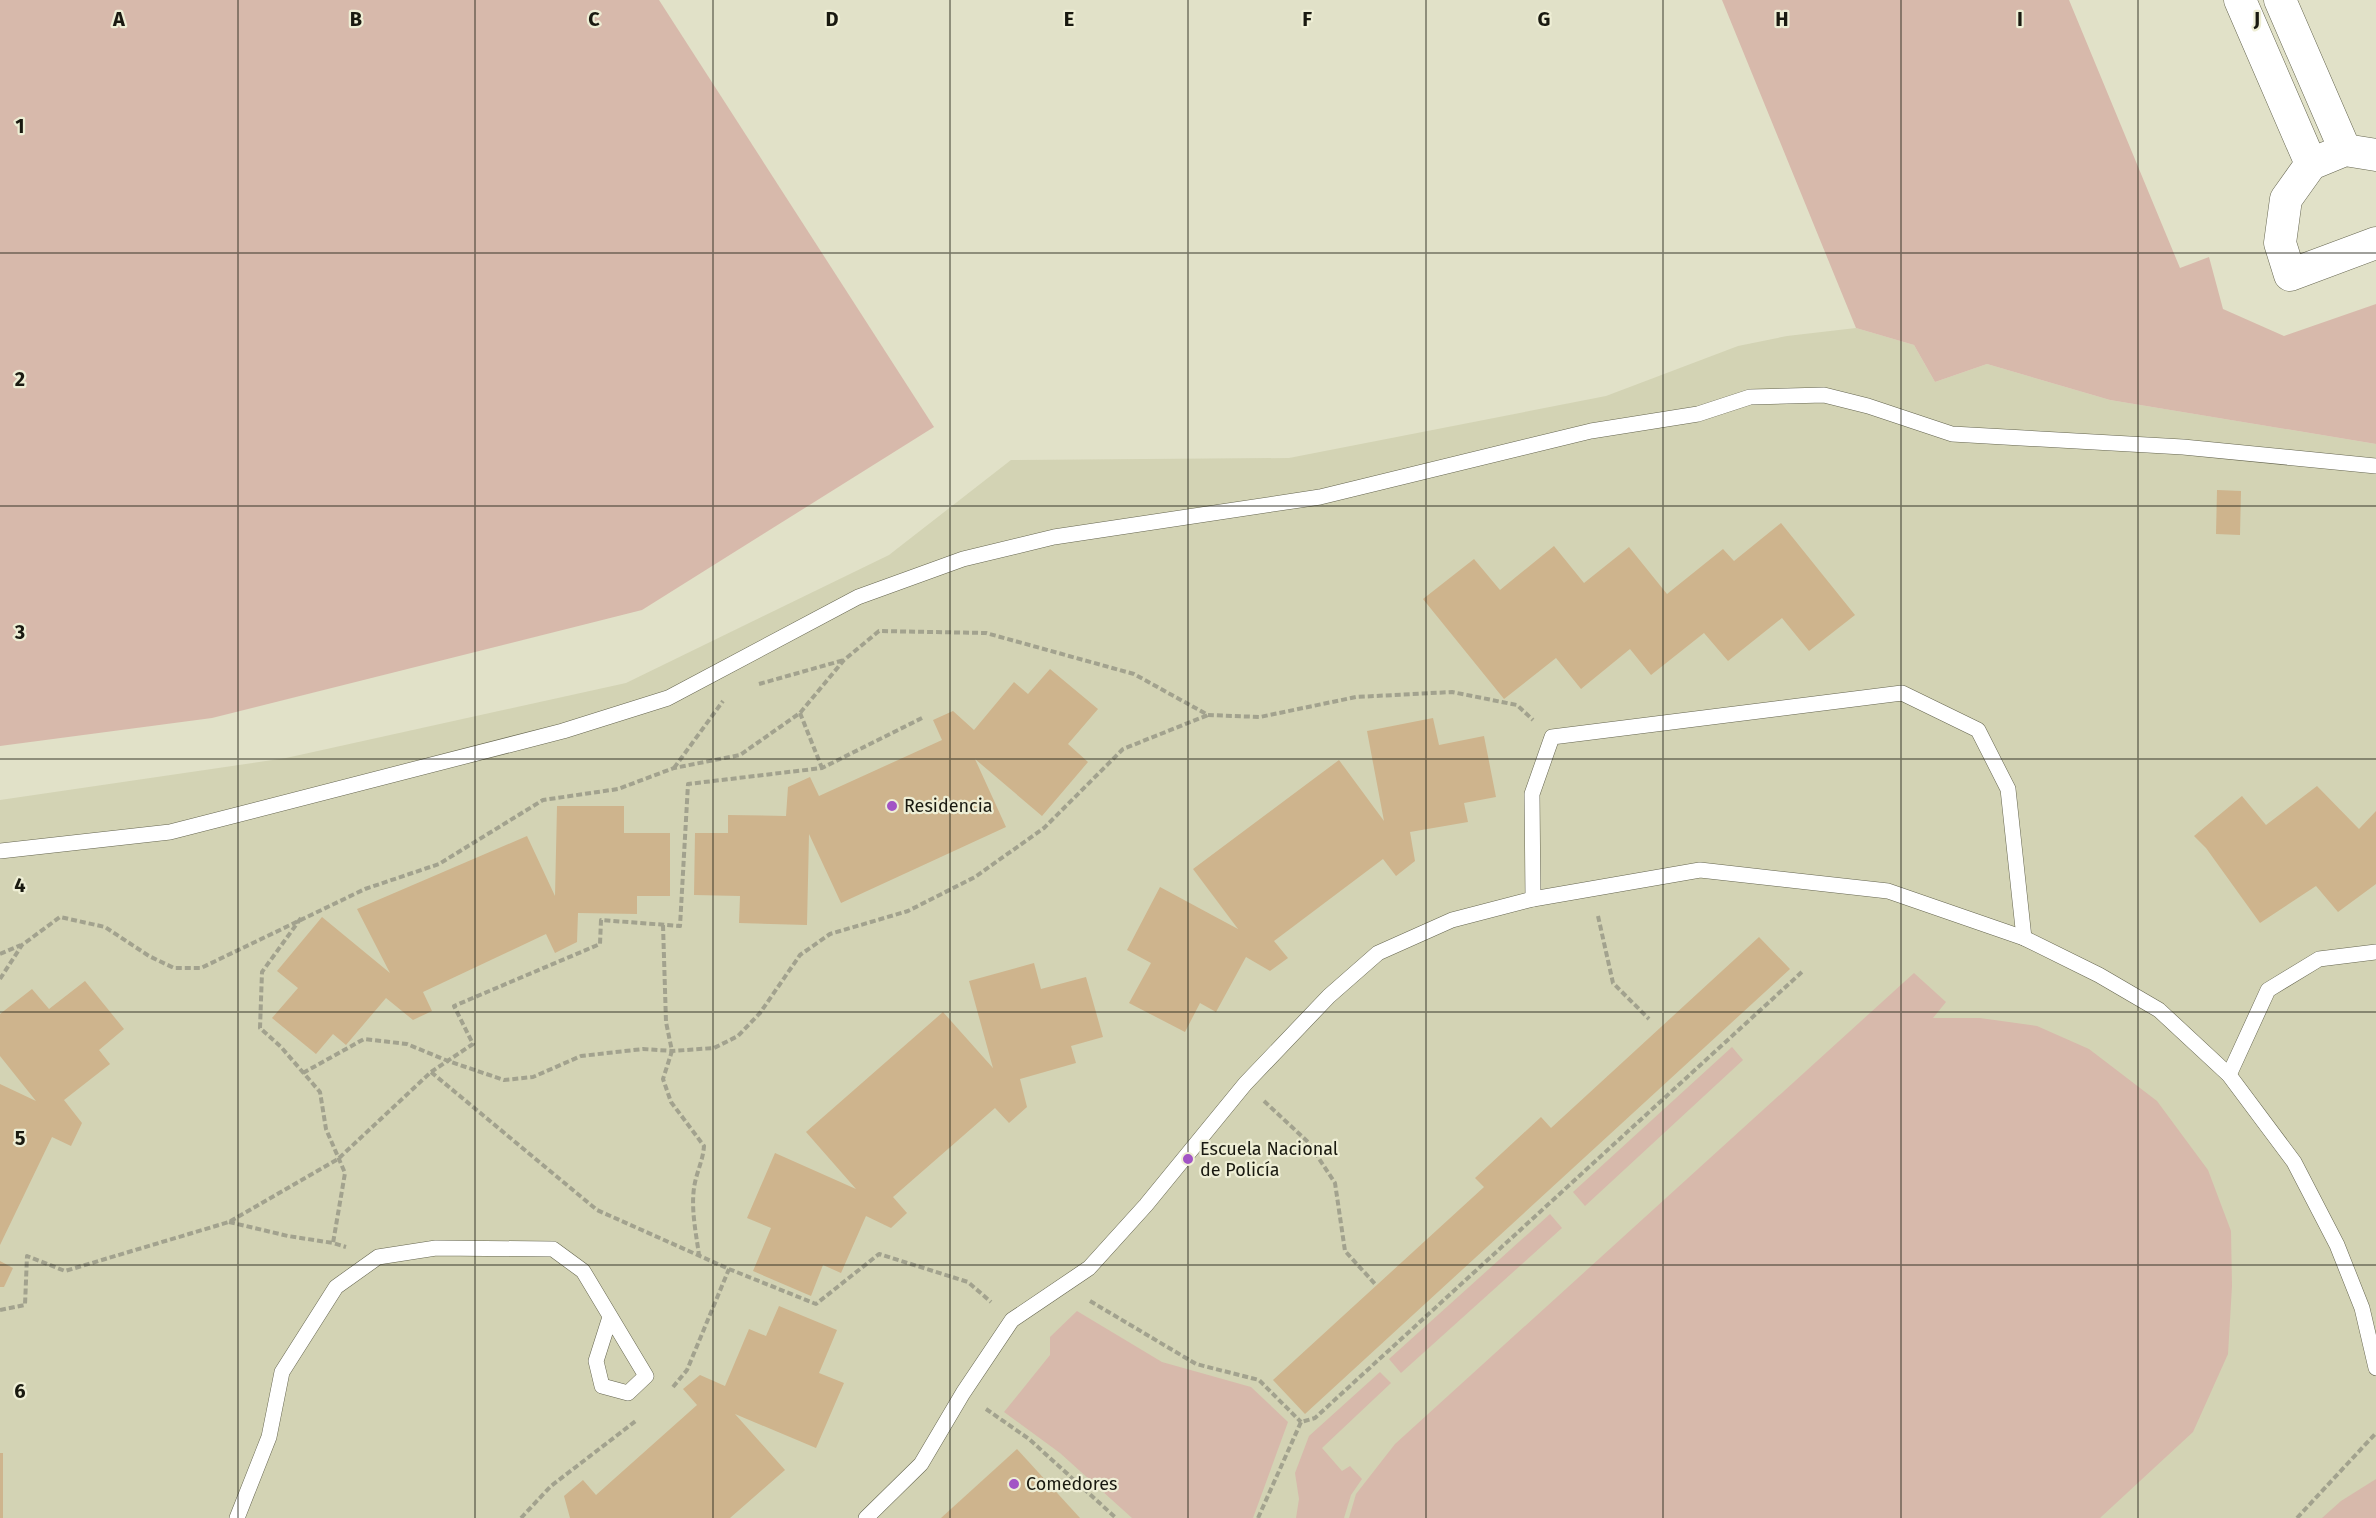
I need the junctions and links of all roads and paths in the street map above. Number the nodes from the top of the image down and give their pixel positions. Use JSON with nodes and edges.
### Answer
{"nodes":[{"id":1,"x":2240,"y":0,"type":"edge"},
{"id":2,"x":2280,"y":0,"type":"edge"},
{"id":3,"x":2345,"y":150,"type":"junction"},
{"id":4,"x":2376,"y":155,"type":"edge"},
{"id":5,"x":2311,"y":164,"type":"junction"},
{"id":6,"x":2376,"y":243,"type":"edge"},
{"id":7,"x":2376,"y":466,"type":"edge"},
{"id":8,"x":844,"y":660,"type":"junction"},
{"id":9,"x":756,"y":685,"type":"dead end"},
{"id":10,"x":725,"y":698,"type":"dead end"},
{"id":11,"x":800,"y":713,"type":"junction"},
{"id":12,"x":1208,"y":715,"type":"junction"},
{"id":13,"x":922,"y":718,"type":"dead end"},
{"id":14,"x":1552,"y":737,"type":"junction"},
{"id":15,"x":674,"y":768,"type":"junction"},
{"id":16,"x":822,"y":768,"type":"junction"},
{"id":17,"x":0,"y":851,"type":"edge"},
{"id":18,"x":1592,"y":889,"type":"junction"},
{"id":19,"x":1533,"y":899,"type":"junction"},
{"id":20,"x":301,"y":918,"type":"junction"},
{"id":21,"x":663,"y":925,"type":"junction"},
{"id":22,"x":2024,"y":938,"type":"junction"},
{"id":23,"x":22,"y":945,"type":"junction"},
{"id":24,"x":2376,"y":952,"type":"edge"},
{"id":25,"x":0,"y":954,"type":"edge"},
{"id":26,"x":1803,"y":971,"type":"dead end"},
{"id":27,"x":0,"y":979,"type":"edge"},
{"id":28,"x":1649,"y":1019,"type":"dead end"},
{"id":29,"x":672,"y":1051,"type":"junction"},
{"id":30,"x":448,"y":1061,"type":"junction"},
{"id":31,"x":431,"y":1072,"type":"junction"},
{"id":32,"x":303,"y":1073,"type":"junction"},
{"id":33,"x":2229,"y":1075,"type":"junction"},
{"id":34,"x":1245,"y":1084,"type":"junction"},
{"id":35,"x":338,"y":1159,"type":"junction"},
{"id":36,"x":229,"y":1222,"type":"junction"},
{"id":37,"x":333,"y":1243,"type":"junction"},
{"id":38,"x":699,"y":1256,"type":"junction"},
{"id":39,"x":378,"y":1257,"type":"junction"},
{"id":40,"x":1376,"y":1285,"type":"dead end"},
{"id":41,"x":1086,"y":1299,"type":"dead end"},
{"id":42,"x":0,"y":1310,"type":"edge"},
{"id":43,"x":610,"y":1317,"type":"junction"},
{"id":44,"x":1012,"y":1320,"type":"junction"},
{"id":45,"x":2376,"y":1368,"type":"edge"},
{"id":46,"x":963,"y":1393,"type":"junction"},
{"id":47,"x":1301,"y":1422,"type":"junction"},
{"id":48,"x":2376,"y":1433,"type":"edge"},
{"id":49,"x":237,"y":1518,"type":"edge"},
{"id":50,"x":866,"y":1518,"type":"edge"},
{"id":51,"x":1116,"y":1518,"type":"edge"},
{"id":52,"x":1258,"y":1518,"type":"edge"},
{"id":53,"x":2297,"y":1518,"type":"edge"}],
"edges":[{"from":1,"to":5,"type":"street"},
{"from":2,"to":3,"type":"street"},
{"from":3,"to":4,"type":"street"},
{"from":3,"to":5,"type":"street"},
{"from":5,"to":6,"type":"street"},
{"from":7,"to":17,"type":"lane"},
{"from":8,"to":9,"type":"path"},
{"from":8,"to":11,"type":"path"},
{"from":8,"to":12,"type":"path"},
{"from":10,"to":15,"type":"path"},
{"from":11,"to":15,"type":"path"},
{"from":11,"to":16,"type":"path"},
{"from":12,"to":14,"type":"path"},
{"from":12,"to":29,"type":"path"},
{"from":13,"to":16,"type":"path"},
{"from":14,"to":19,"type":"lane"},
{"from":14,"to":22,"type":"lane"},
{"from":15,"to":20,"type":"path"},
{"from":16,"to":21,"type":"path"},
{"from":18,"to":19,"type":"lane"},
{"from":18,"to":22,"type":"lane"},
{"from":18,"to":28,"type":"path"},
{"from":19,"to":34,"type":"lane"},
{"from":20,"to":23,"type":"path"},
{"from":20,"to":32,"type":"path"},
{"from":21,"to":29,"type":"path"},
{"from":21,"to":30,"type":"path"},
{"from":22,"to":33,"type":"lane"},
{"from":23,"to":25,"type":"path"},
{"from":23,"to":27,"type":"path"},
{"from":24,"to":33,"type":"lane"},
{"from":26,"to":47,"type":"path"},
{"from":29,"to":30,"type":"path"},
{"from":29,"to":38,"type":"path"},
{"from":30,"to":31,"type":"path"},
{"from":30,"to":32,"type":"path"},
{"from":31,"to":35,"type":"path"},
{"from":31,"to":38,"type":"path"},
{"from":32,"to":35,"type":"path"},
{"from":33,"to":45,"type":"lane"},
{"from":34,"to":40,"type":"path"},
{"from":34,"to":44,"type":"lane"},
{"from":35,"to":36,"type":"path"},
{"from":35,"to":37,"type":"path"},
{"from":36,"to":37,"type":"path"},
{"from":36,"to":42,"type":"path"},
{"from":37,"to":39,"type":"path"},
{"from":38,"to":44,"type":"path"},
{"from":39,"to":43,"type":"lane"},
{"from":39,"to":49,"type":"lane"},
{"from":41,"to":47,"type":"path"},
{"from":43,"to":43,"type":"lane"},
{"from":44,"to":46,"type":"lane"},
{"from":46,"to":50,"type":"lane"},
{"from":46,"to":51,"type":"path"},
{"from":47,"to":52,"type":"path"},
{"from":48,"to":53,"type":"path"}]}
